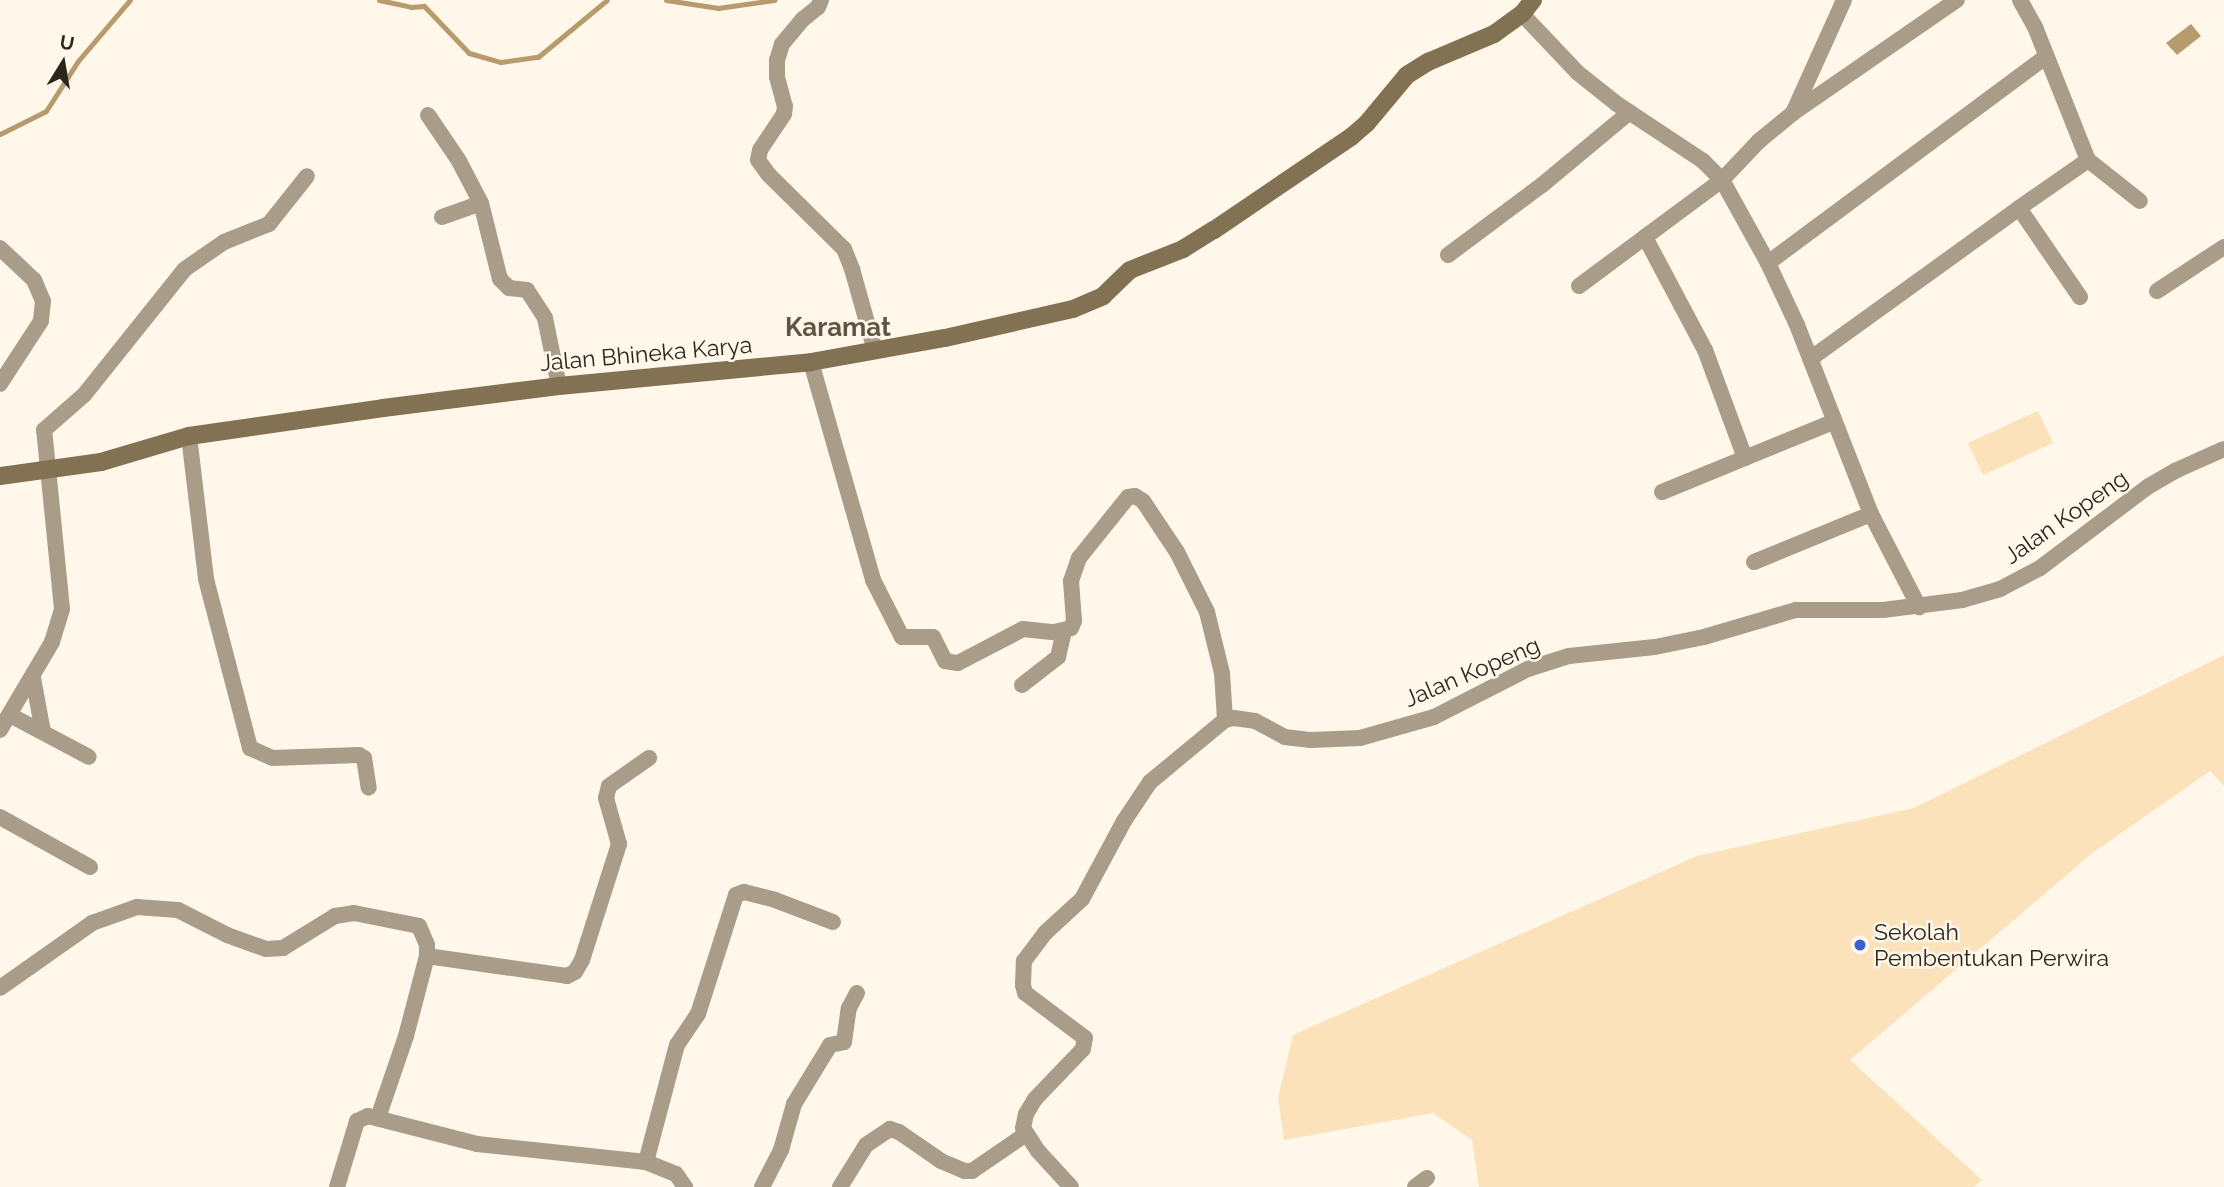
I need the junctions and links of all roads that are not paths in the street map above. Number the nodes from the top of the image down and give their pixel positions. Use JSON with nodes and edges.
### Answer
{"nodes":[{"id":1,"x":821,"y":0,"type":"edge"},
{"id":2,"x":1533,"y":0,"type":"edge"},
{"id":3,"x":1844,"y":0,"type":"edge"},
{"id":4,"x":1957,"y":0,"type":"edge"},
{"id":5,"x":2020,"y":0,"type":"edge"},
{"id":6,"x":1522,"y":14,"type":"junction"},
{"id":7,"x":2046,"y":55,"type":"junction"},
{"id":8,"x":1630,"y":112,"type":"junction"},
{"id":9,"x":1793,"y":113,"type":"junction"},
{"id":10,"x":428,"y":115,"type":"dead end"},
{"id":11,"x":2088,"y":160,"type":"junction"},
{"id":12,"x":307,"y":176,"type":"dead end"},
{"id":13,"x":1722,"y":180,"type":"junction"},
{"id":14,"x":2140,"y":201,"type":"dead end"},
{"id":15,"x":481,"y":203,"type":"junction"},
{"id":16,"x":2019,"y":208,"type":"junction"},
{"id":17,"x":442,"y":217,"type":"dead end"},
{"id":18,"x":1645,"y":237,"type":"junction"},
{"id":19,"x":2224,"y":247,"type":"edge"},
{"id":20,"x":0,"y":248,"type":"edge"},
{"id":21,"x":1448,"y":255,"type":"dead end"},
{"id":22,"x":1768,"y":263,"type":"junction"},
{"id":23,"x":1579,"y":286,"type":"dead end"},
{"id":24,"x":2157,"y":291,"type":"dead end"},
{"id":25,"x":2080,"y":297,"type":"dead end"},
{"id":26,"x":875,"y":351,"type":"junction"},
{"id":27,"x":1810,"y":359,"type":"junction"},
{"id":28,"x":811,"y":362,"type":"junction"},
{"id":29,"x":0,"y":384,"type":"edge"},
{"id":30,"x":559,"y":386,"type":"junction"},
{"id":31,"x":1833,"y":422,"type":"junction"},
{"id":32,"x":189,"y":436,"type":"junction"},
{"id":33,"x":2224,"y":449,"type":"edge"},
{"id":34,"x":1745,"y":458,"type":"junction"},
{"id":35,"x":45,"y":471,"type":"junction"},
{"id":36,"x":0,"y":476,"type":"edge"},
{"id":37,"x":1662,"y":492,"type":"dead end"},
{"id":38,"x":1871,"y":514,"type":"junction"},
{"id":39,"x":1754,"y":562,"type":"dead end"},
{"id":40,"x":1919,"y":607,"type":"junction"},
{"id":41,"x":1064,"y":631,"type":"junction"},
{"id":42,"x":33,"y":678,"type":"junction"},
{"id":43,"x":1022,"y":685,"type":"dead end"},
{"id":44,"x":10,"y":715,"type":"junction"},
{"id":45,"x":1225,"y":720,"type":"junction"},
{"id":46,"x":0,"y":730,"type":"edge"},
{"id":47,"x":43,"y":732,"type":"junction"},
{"id":48,"x":89,"y":757,"type":"dead end"},
{"id":49,"x":649,"y":758,"type":"dead end"},
{"id":50,"x":369,"y":788,"type":"dead end"},
{"id":51,"x":0,"y":817,"type":"edge"},
{"id":52,"x":90,"y":867,"type":"dead end"},
{"id":53,"x":833,"y":922,"type":"dead end"},
{"id":54,"x":427,"y":956,"type":"junction"},
{"id":55,"x":0,"y":988,"type":"edge"},
{"id":56,"x":857,"y":993,"type":"dead end"},
{"id":57,"x":378,"y":1118,"type":"junction"},
{"id":58,"x":1026,"y":1134,"type":"junction"},
{"id":59,"x":646,"y":1162,"type":"junction"},
{"id":60,"x":337,"y":1187,"type":"edge"},
{"id":61,"x":685,"y":1187,"type":"edge"},
{"id":62,"x":762,"y":1187,"type":"edge"},
{"id":63,"x":840,"y":1187,"type":"edge"},
{"id":64,"x":1071,"y":1187,"type":"edge"}],
"edges":[{"from":1,"to":26,"type":"street"},
{"from":2,"to":6,"type":"street","name":"Jalan Bhineka Karya"},
{"from":3,"to":9,"type":"street"},
{"from":4,"to":9,"type":"street"},
{"from":5,"to":7,"type":"street"},
{"from":6,"to":8,"type":"street"},
{"from":6,"to":26,"type":"street","name":"Jalan Bhineka Karya"},
{"from":7,"to":11,"type":"street"},
{"from":7,"to":22,"type":"street"},
{"from":8,"to":13,"type":"street"},
{"from":8,"to":21,"type":"street"},
{"from":9,"to":13,"type":"street"},
{"from":10,"to":15,"type":"street"},
{"from":11,"to":14,"type":"street"},
{"from":11,"to":16,"type":"street"},
{"from":12,"to":35,"type":"street"},
{"from":13,"to":18,"type":"street"},
{"from":13,"to":22,"type":"street"},
{"from":15,"to":17,"type":"street"},
{"from":15,"to":30,"type":"street"},
{"from":16,"to":25,"type":"street"},
{"from":16,"to":27,"type":"street"},
{"from":18,"to":23,"type":"street"},
{"from":18,"to":34,"type":"street"},
{"from":19,"to":24,"type":"street"},
{"from":20,"to":29,"type":"street"},
{"from":22,"to":27,"type":"street"},
{"from":26,"to":28,"type":"street","name":"Jalan Bhineka Karya"},
{"from":27,"to":31,"type":"street"},
{"from":28,"to":30,"type":"street","name":"Jalan Bhineka Karya"},
{"from":28,"to":41,"type":"street"},
{"from":30,"to":32,"type":"street","name":"Jalan Bhineka Karya"},
{"from":31,"to":34,"type":"street"},
{"from":31,"to":38,"type":"street"},
{"from":32,"to":35,"type":"street","name":"Jalan Bhineka Karya"},
{"from":32,"to":50,"type":"street"},
{"from":33,"to":40,"type":"street","name":"Jalan Kopeng"},
{"from":34,"to":37,"type":"street"},
{"from":35,"to":36,"type":"street","name":"Jalan Bhineka Karya"},
{"from":35,"to":42,"type":"street"},
{"from":38,"to":39,"type":"street"},
{"from":38,"to":40,"type":"street"},
{"from":40,"to":45,"type":"street","name":"Jalan Kopeng"},
{"from":41,"to":43,"type":"street"},
{"from":41,"to":45,"type":"street"},
{"from":42,"to":44,"type":"street"},
{"from":42,"to":47,"type":"street"},
{"from":44,"to":46,"type":"street"},
{"from":44,"to":47,"type":"street"},
{"from":45,"to":58,"type":"street"},
{"from":47,"to":48,"type":"street"},
{"from":49,"to":54,"type":"street"},
{"from":51,"to":52,"type":"street"},
{"from":53,"to":59,"type":"street"},
{"from":54,"to":55,"type":"street"},
{"from":54,"to":57,"type":"street"},
{"from":56,"to":62,"type":"street"},
{"from":57,"to":59,"type":"street"},
{"from":57,"to":60,"type":"street"},
{"from":58,"to":63,"type":"street"},
{"from":58,"to":64,"type":"street"},
{"from":59,"to":61,"type":"street"}]}
